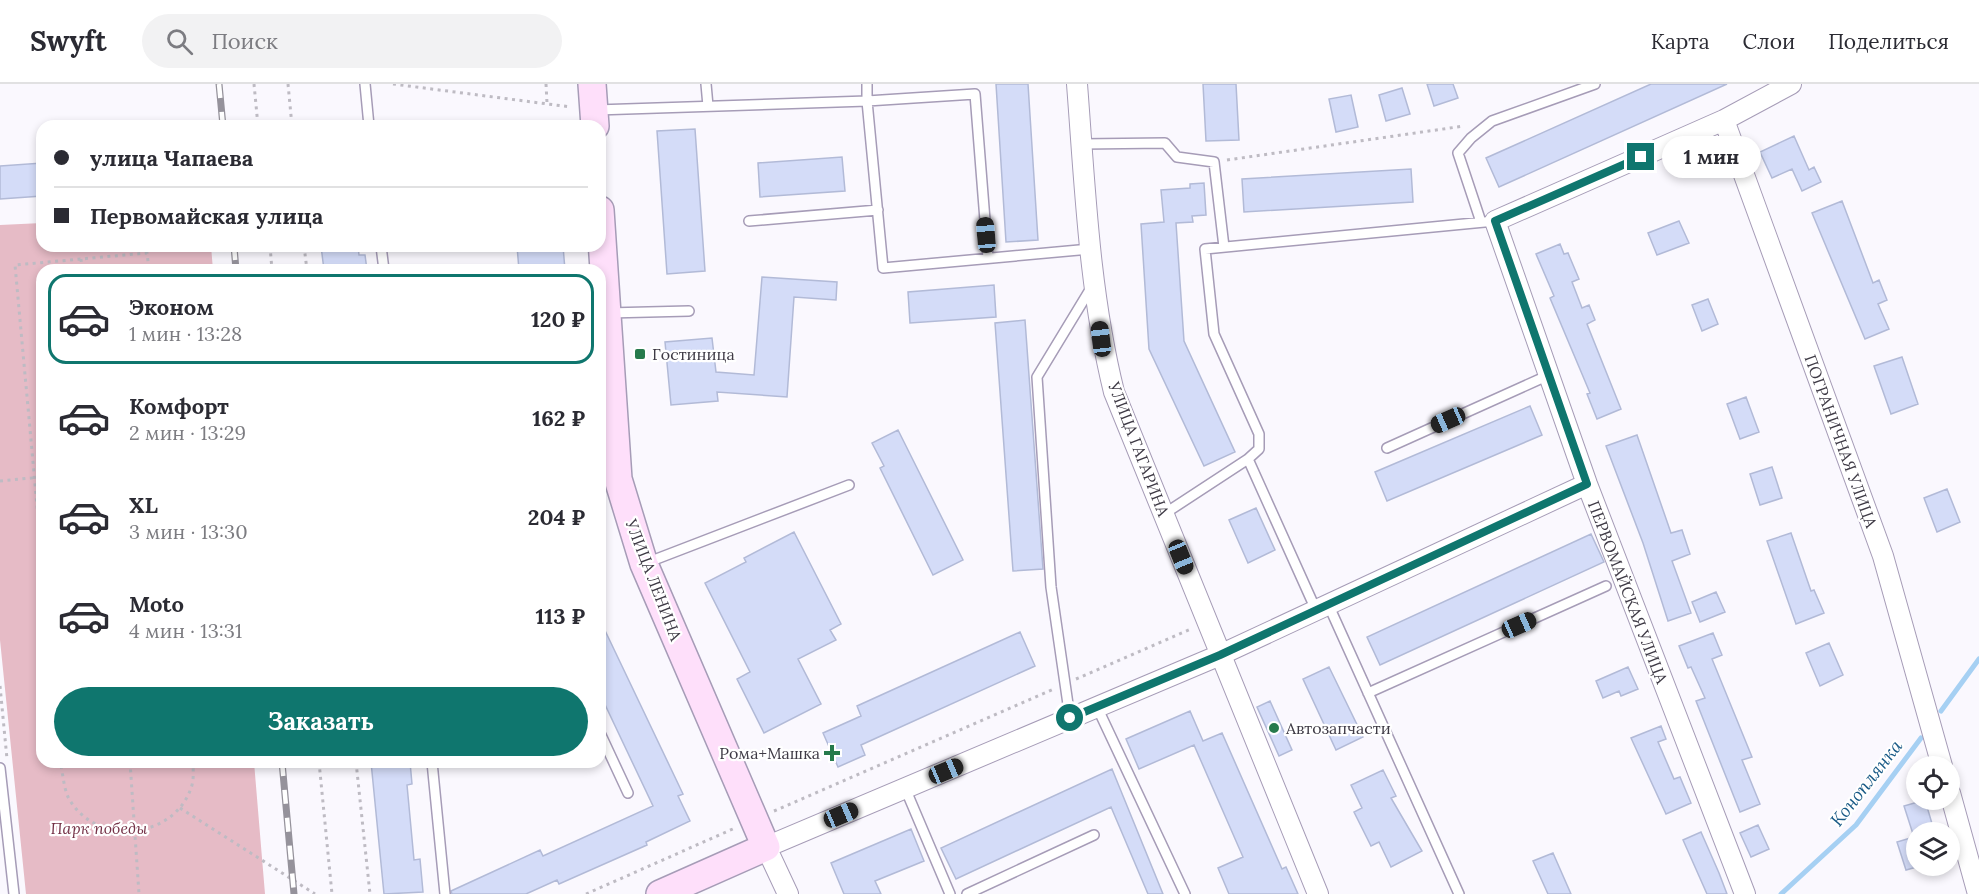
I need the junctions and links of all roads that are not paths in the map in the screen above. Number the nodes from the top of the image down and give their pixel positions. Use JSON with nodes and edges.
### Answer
{"nodes":[{"id":1,"x":365,"y":84,"type":"edge"},
{"id":2,"x":706,"y":84,"type":"edge"},
{"id":3,"x":867,"y":84,"type":"edge"},
{"id":4,"x":1077,"y":84,"type":"edge"},
{"id":5,"x":1595,"y":84,"type":"edge"},
{"id":6,"x":1791,"y":84,"type":"edge"},
{"id":7,"x":974,"y":89,"type":"edge"},
{"id":8,"x":867,"y":101,"type":"junction"},
{"id":9,"x":708,"y":106,"type":"junction"},
{"id":10,"x":594,"y":107,"type":"edge"},
{"id":11,"x":368,"y":120,"type":"edge"},
{"id":12,"x":1724,"y":120,"type":"junction"},
{"id":13,"x":1082,"y":144,"type":"junction"},
{"id":14,"x":878,"y":210,"type":"junction"},
{"id":15,"x":749,"y":221,"type":"dead end"},
{"id":16,"x":1488,"y":222,"type":"junction"},
{"id":17,"x":1224,"y":247,"type":"junction"},
{"id":18,"x":1090,"y":249,"type":"junction"},
{"id":19,"x":988,"y":258,"type":"junction"},
{"id":20,"x":1094,"y":284,"type":"junction"},
{"id":21,"x":689,"y":310,"type":"dead end"},
{"id":22,"x":606,"y":313,"type":"joint"},
{"id":23,"x":1549,"y":375,"type":"junction"},
{"id":24,"x":1387,"y":448,"type":"dead end"},
{"id":25,"x":1248,"y":459,"type":"junction"},
{"id":26,"x":1587,"y":484,"type":"junction"},
{"id":27,"x":849,"y":485,"type":"dead end"},
{"id":28,"x":1164,"y":514,"type":"junction"},
{"id":29,"x":644,"y":564,"type":"junction"},
{"id":30,"x":1606,"y":586,"type":"dead end"},
{"id":31,"x":1322,"y":607,"type":"junction"},
{"id":32,"x":1220,"y":655,"type":"junction"},
{"id":33,"x":1368,"y":693,"type":"junction"},
{"id":34,"x":1097,"y":706,"type":"junction"},
{"id":35,"x":1070,"y":718,"type":"junction"},
{"id":36,"x":606,"y":746,"type":"edge"},
{"id":37,"x":1939,"y":756,"type":"edge"},
{"id":38,"x":0,"y":768,"type":"edge"},
{"id":39,"x":433,"y":768,"type":"edge"},
{"id":40,"x":905,"y":788,"type":"junction"},
{"id":41,"x":628,"y":793,"type":"dead end"},
{"id":42,"x":1955,"y":810,"type":"edge"},
{"id":43,"x":1094,"y":835,"type":"dead end"},
{"id":44,"x":766,"y":847,"type":"junction"},
{"id":45,"x":14,"y":894,"type":"edge"},
{"id":46,"x":445,"y":894,"type":"edge"},
{"id":47,"x":660,"y":894,"type":"edge"},
{"id":48,"x":788,"y":894,"type":"edge"},
{"id":49,"x":950,"y":894,"type":"edge"},
{"id":50,"x":967,"y":894,"type":"edge"},
{"id":51,"x":1185,"y":894,"type":"edge"},
{"id":52,"x":1318,"y":894,"type":"edge"},
{"id":53,"x":1459,"y":894,"type":"edge"},
{"id":54,"x":1745,"y":894,"type":"edge"},
{"id":55,"x":1978,"y":894,"type":"edge"}],
"edges":[{"from":1,"to":11,"type":"lane"},
{"from":2,"to":9,"type":"lane"},
{"from":3,"to":8,"type":"lane"},
{"from":4,"to":13,"type":"street","name":"УЛИЦА ГАГАРИНА"},
{"from":5,"to":16,"type":"lane"},
{"from":6,"to":12,"type":"street"},
{"from":7,"to":8,"type":"lane"},
{"from":7,"to":19,"type":"lane"},
{"from":8,"to":9,"type":"lane"},
{"from":8,"to":14,"type":"lane"},
{"from":9,"to":10,"type":"lane"},
{"from":12,"to":16,"type":"street"},
{"from":12,"to":37,"type":"street","name":"ПОГРАНИЧНАЯ УЛИЦА"},
{"from":13,"to":17,"type":"lane"},
{"from":13,"to":18,"type":"street","name":"УЛИЦА ГАГАРИНА"},
{"from":14,"to":15,"type":"lane"},
{"from":14,"to":19,"type":"lane"},
{"from":16,"to":17,"type":"lane"},
{"from":16,"to":23,"type":"street","name":"ПЕРВОМАЙСКАЯ УЛИЦА"},
{"from":17,"to":25,"type":"lane"},
{"from":18,"to":19,"type":"lane"},
{"from":18,"to":20,"type":"street","name":"УЛИЦА ГАГАРИНА"},
{"from":20,"to":28,"type":"street","name":"УЛИЦА ГАГАРИНА"},
{"from":20,"to":35,"type":"lane"},
{"from":21,"to":22,"type":"lane"},
{"from":22,"to":29,"type":"main road","name":"УЛИЦА ЛЕНИНА"},
{"from":23,"to":24,"type":"lane"},
{"from":23,"to":26,"type":"street","name":"ПЕРВОМАЙСКАЯ УЛИЦА"},
{"from":25,"to":28,"type":"lane"},
{"from":25,"to":31,"type":"lane"},
{"from":26,"to":31,"type":"street"},
{"from":26,"to":54,"type":"street","name":"ПЕРВОМАЙСКАЯ УЛИЦА"},
{"from":27,"to":29,"type":"lane"},
{"from":28,"to":32,"type":"street","name":"УЛИЦА ГАГАРИНА"},
{"from":29,"to":44,"type":"main road","name":"УЛИЦА ЛЕНИНА"},
{"from":30,"to":33,"type":"lane"},
{"from":31,"to":32,"type":"street"},
{"from":31,"to":33,"type":"lane"},
{"from":32,"to":34,"type":"street"},
{"from":32,"to":52,"type":"street","name":"УЛИЦА ГАГАРИНА"},
{"from":33,"to":53,"type":"lane"},
{"from":34,"to":35,"type":"street"},
{"from":34,"to":51,"type":"lane"},
{"from":35,"to":40,"type":"street"},
{"from":36,"to":41,"type":"lane"},
{"from":38,"to":45,"type":"lane"},
{"from":39,"to":46,"type":"lane"},
{"from":40,"to":44,"type":"street"},
{"from":40,"to":49,"type":"lane"},
{"from":42,"to":55,"type":"street"},
{"from":43,"to":50,"type":"lane"},
{"from":44,"to":47,"type":"main road"},
{"from":44,"to":48,"type":"street","name":"УЛИЦА ЛЕНИНА"}]}
